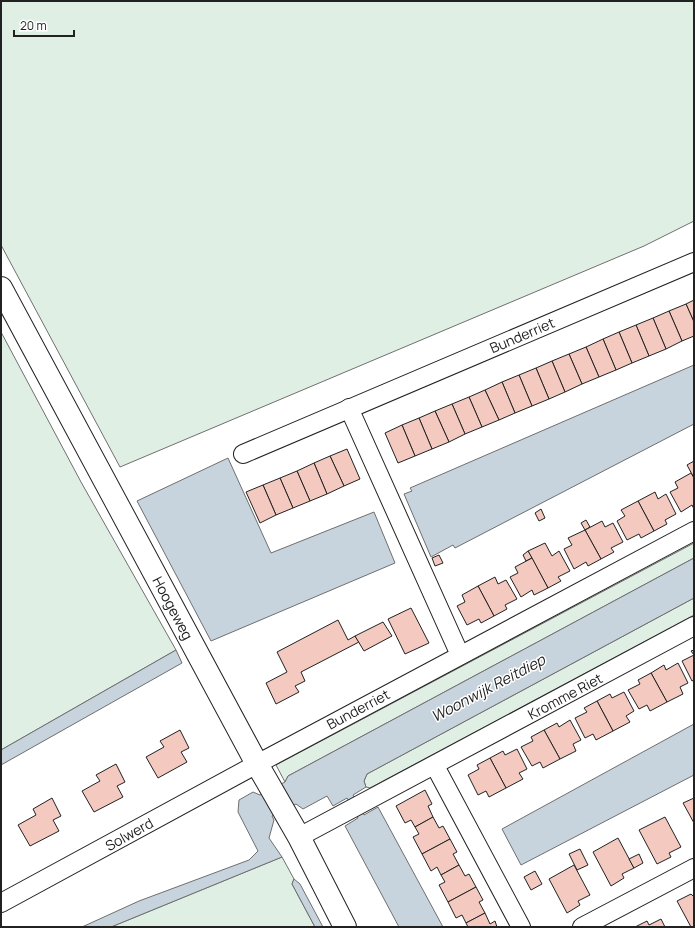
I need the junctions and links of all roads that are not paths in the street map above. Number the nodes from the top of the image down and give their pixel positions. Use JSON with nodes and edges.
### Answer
{"nodes":[{"id":1,"x":694,"y":262,"type":"edge"},
{"id":2,"x":1,"y":288,"type":"edge"},
{"id":3,"x":349,"y":408,"type":"junction"},
{"id":4,"x":243,"y":454,"type":"dead end"},
{"id":5,"x":694,"y":531,"type":"edge"},
{"id":6,"x":694,"y":626,"type":"edge"},
{"id":7,"x":460,"y":655,"type":"junction"},
{"id":8,"x":257,"y":764,"type":"junction"},
{"id":9,"x":435,"y":766,"type":"junction"},
{"id":10,"x":295,"y":830,"type":"junction"},
{"id":11,"x":694,"y":868,"type":"edge"},
{"id":12,"x":1,"y":903,"type":"edge"},
{"id":13,"x":345,"y":927,"type":"edge"},
{"id":14,"x":521,"y":927,"type":"edge"},
{"id":15,"x":582,"y":927,"type":"edge"}],
"edges":[{"from":1,"to":3,"type":"street","name":"Bunderriet"},
{"from":2,"to":8,"type":"street","name":"Hoogeweg"},
{"from":3,"to":4,"type":"street","name":"Bunderriet"},
{"from":3,"to":7,"type":"street"},
{"from":5,"to":7,"type":"street","name":"Bunderriet"},
{"from":6,"to":9,"type":"street","name":"Kromme Riet"},
{"from":7,"to":8,"type":"street","name":"Bunderriet"},
{"from":8,"to":10,"type":"street","name":"Hoogeweg"},
{"from":8,"to":12,"type":"street","name":"Solwerd"},
{"from":9,"to":10,"type":"street","name":"Kromme Riet"},
{"from":9,"to":14,"type":"street"},
{"from":10,"to":13,"type":"street","name":"Hoogeweg"},
{"from":11,"to":15,"type":"street"}]}
